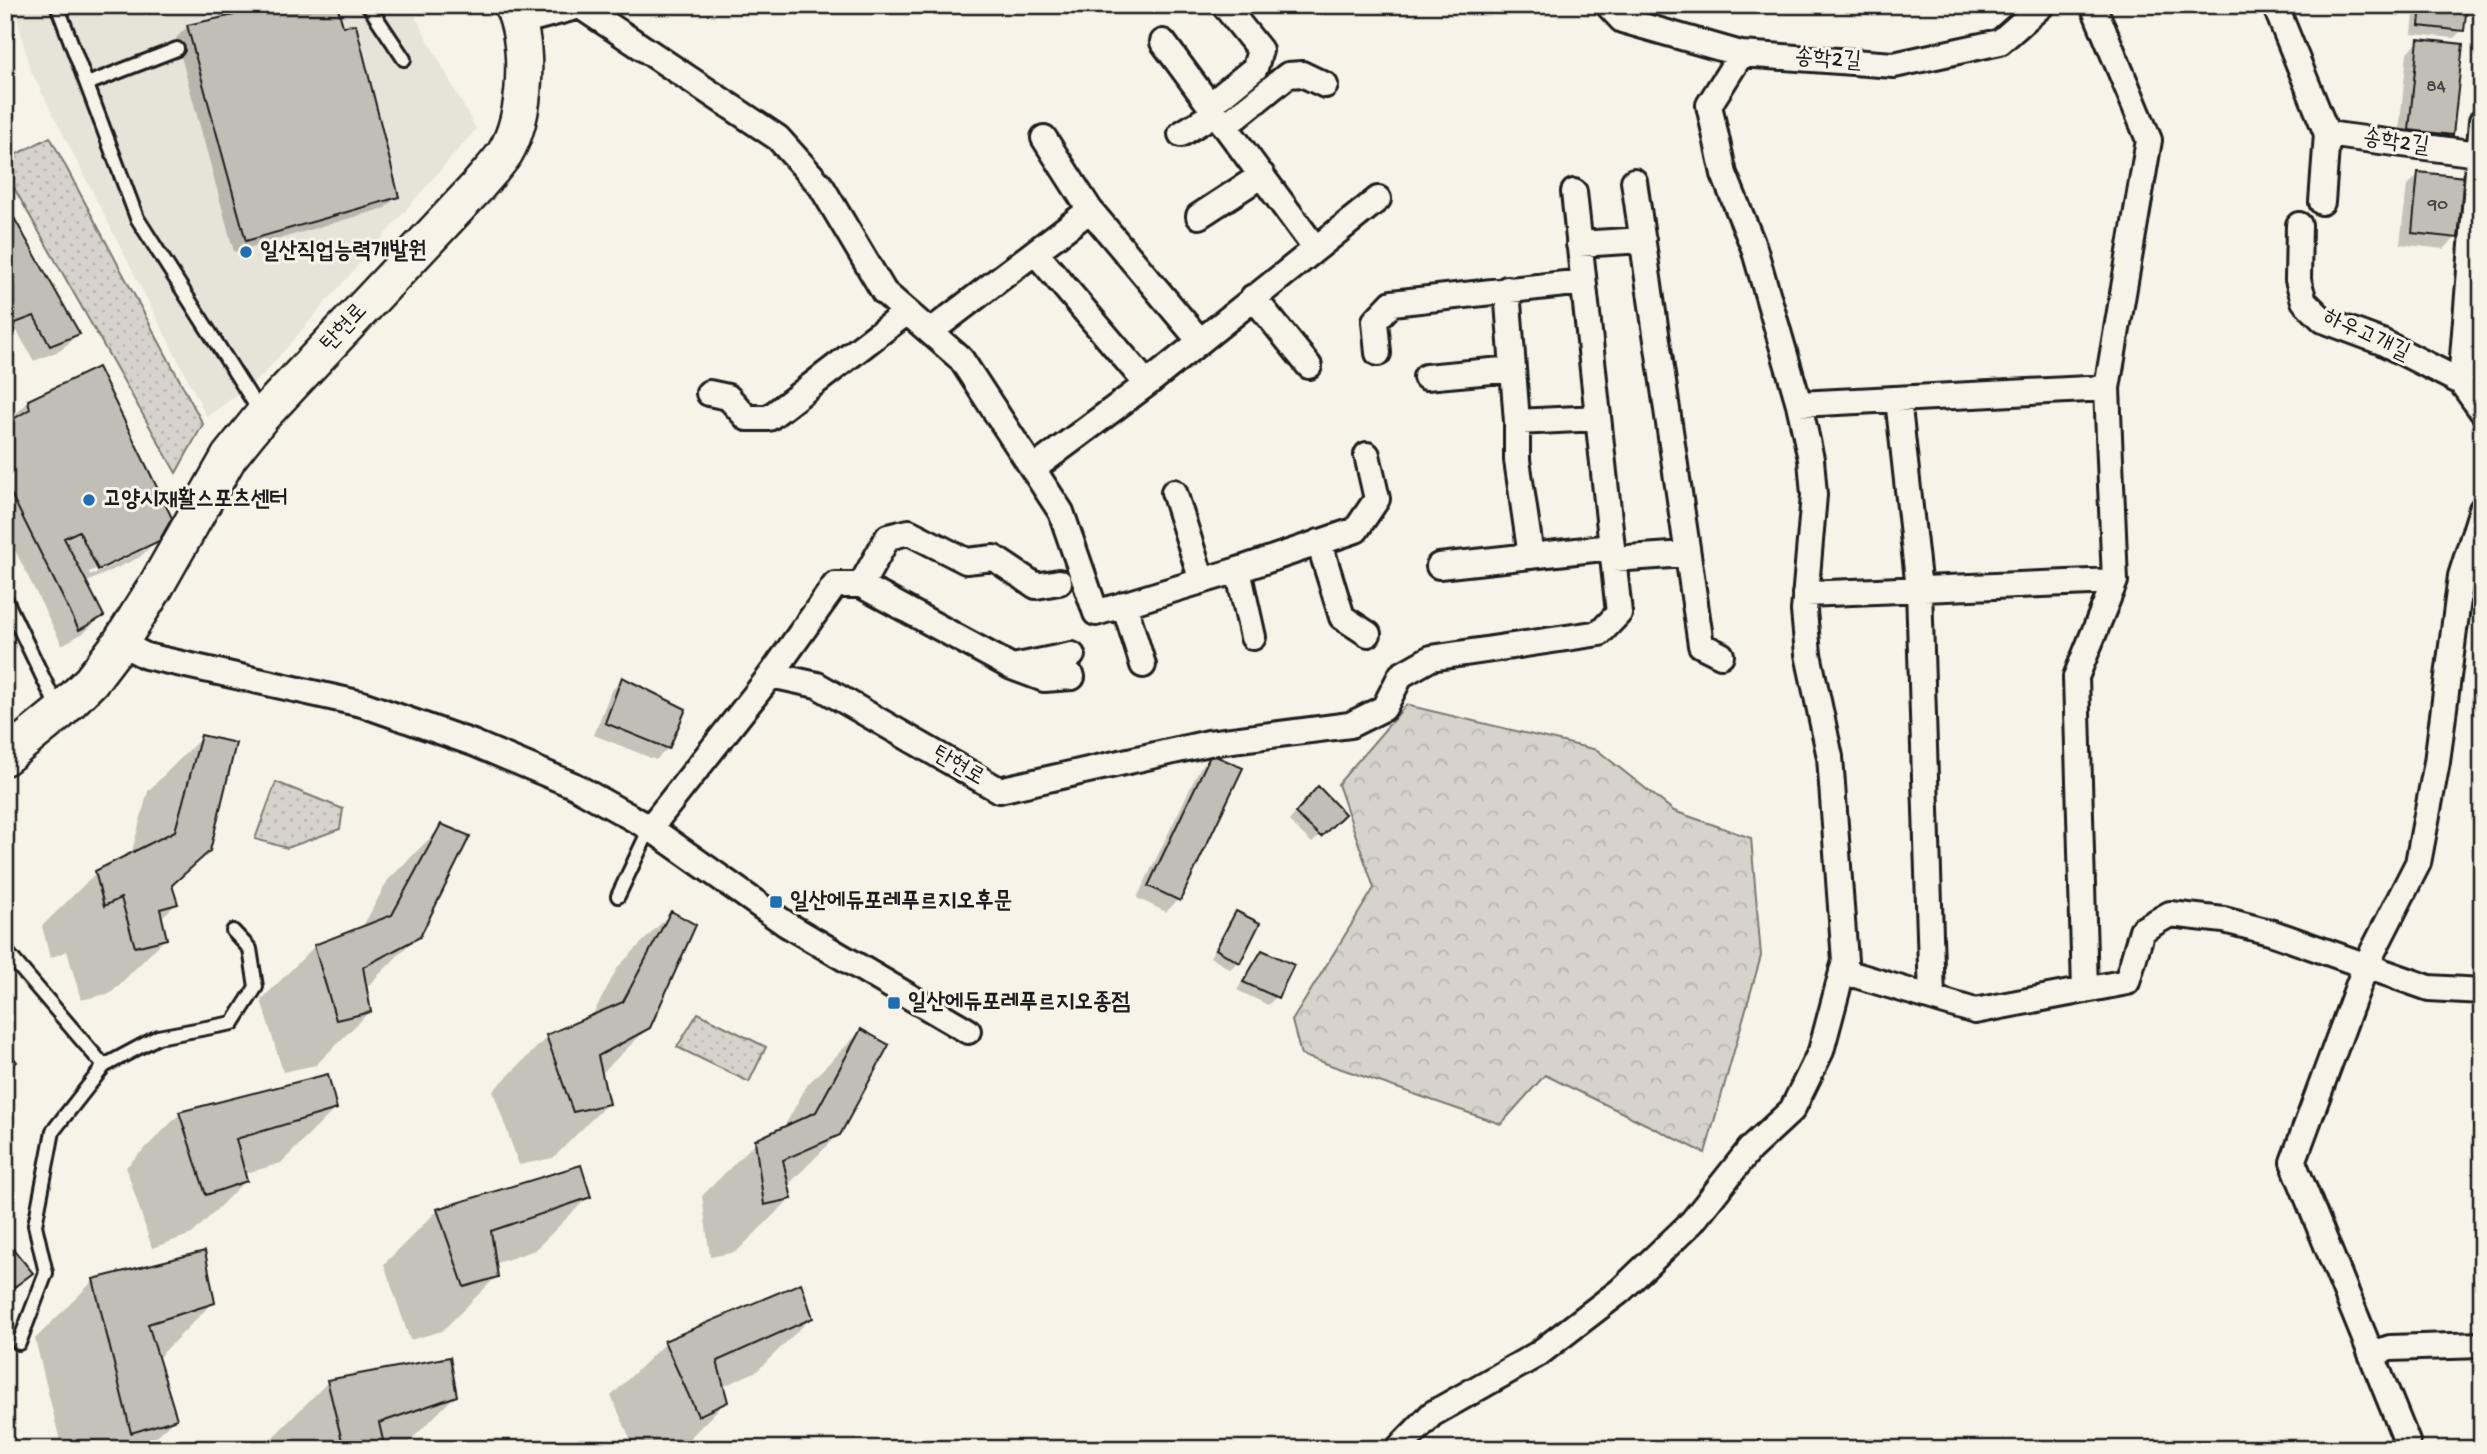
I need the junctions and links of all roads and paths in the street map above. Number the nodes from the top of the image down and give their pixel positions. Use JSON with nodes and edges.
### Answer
{"nodes":[{"id":1,"x":57,"y":5,"type":"edge"},
{"id":2,"x":368,"y":5,"type":"edge"},
{"id":3,"x":1224,"y":5,"type":"edge"},
{"id":4,"x":1608,"y":5,"type":"edge"},
{"id":5,"x":2042,"y":5,"type":"edge"},
{"id":6,"x":2093,"y":5,"type":"edge"},
{"id":7,"x":2274,"y":5,"type":"edge"},
{"id":8,"x":580,"y":6,"type":"edge"},
{"id":9,"x":516,"y":14,"type":"edge"},
{"id":10,"x":1163,"y":42,"type":"dead end"},
{"id":11,"x":177,"y":49,"type":"dead end"},
{"id":12,"x":1741,"y":54,"type":"junction"},
{"id":13,"x":404,"y":58,"type":"dead end"},
{"id":14,"x":87,"y":84,"type":"junction"},
{"id":15,"x":1325,"y":85,"type":"dead end"},
{"id":16,"x":1217,"y":115,"type":"junction"},
{"id":17,"x":2482,"y":121,"type":"edge"},
{"id":18,"x":1181,"y":134,"type":"dead end"},
{"id":19,"x":2327,"y":134,"type":"junction"},
{"id":20,"x":1044,"y":138,"type":"dead end"},
{"id":21,"x":2479,"y":163,"type":"edge"},
{"id":22,"x":1262,"y":175,"type":"junction"},
{"id":23,"x":1634,"y":181,"type":"dead end"},
{"id":24,"x":1574,"y":192,"type":"dead end"},
{"id":25,"x":1378,"y":199,"type":"dead end"},
{"id":26,"x":2322,"y":202,"type":"dead end"},
{"id":27,"x":1090,"y":210,"type":"junction"},
{"id":28,"x":1199,"y":216,"type":"dead end"},
{"id":29,"x":2298,"y":226,"type":"dead end"},
{"id":30,"x":1643,"y":240,"type":"junction"},
{"id":31,"x":1579,"y":244,"type":"junction"},
{"id":32,"x":1315,"y":248,"type":"junction"},
{"id":33,"x":1035,"y":252,"type":"junction"},
{"id":34,"x":1583,"y":282,"type":"junction"},
{"id":35,"x":1507,"y":289,"type":"junction"},
{"id":36,"x":1253,"y":297,"type":"junction"},
{"id":37,"x":907,"y":312,"type":"junction"},
{"id":38,"x":930,"y":332,"type":"junction"},
{"id":39,"x":1200,"y":341,"type":"junction"},
{"id":40,"x":1378,"y":353,"type":"dead end"},
{"id":41,"x":1309,"y":366,"type":"dead end"},
{"id":42,"x":1513,"y":369,"type":"junction"},
{"id":43,"x":1426,"y":377,"type":"dead end"},
{"id":44,"x":2461,"y":383,"type":"junction"},
{"id":45,"x":1147,"y":384,"type":"junction"},
{"id":46,"x":2107,"y":388,"type":"junction"},
{"id":47,"x":709,"y":393,"type":"dead end"},
{"id":48,"x":1898,"y":399,"type":"junction"},
{"id":49,"x":1799,"y":404,"type":"junction"},
{"id":50,"x":2482,"y":411,"type":"edge"},
{"id":51,"x":262,"y":416,"type":"junction"},
{"id":52,"x":1517,"y":417,"type":"junction"},
{"id":53,"x":1598,"y":418,"type":"junction"},
{"id":54,"x":1367,"y":455,"type":"dead end"},
{"id":55,"x":1033,"y":469,"type":"junction"},
{"id":56,"x":1174,"y":492,"type":"dead end"},
{"id":57,"x":2482,"y":509,"type":"edge"},
{"id":58,"x":1319,"y":542,"type":"junction"},
{"id":59,"x":1613,"y":553,"type":"junction"},
{"id":60,"x":1686,"y":554,"type":"junction"},
{"id":61,"x":1531,"y":556,"type":"junction"},
{"id":62,"x":1439,"y":566,"type":"dead end"},
{"id":63,"x":1238,"y":570,"type":"junction"},
{"id":64,"x":1202,"y":581,"type":"junction"},
{"id":65,"x":2115,"y":581,"type":"junction"},
{"id":66,"x":1059,"y":582,"type":"dead end"},
{"id":67,"x":861,"y":585,"type":"junction"},
{"id":68,"x":1919,"y":589,"type":"junction"},
{"id":69,"x":1805,"y":594,"type":"junction"},
{"id":70,"x":5,"y":598,"type":"edge"},
{"id":71,"x":1124,"y":604,"type":"junction"},
{"id":72,"x":1368,"y":634,"type":"dead end"},
{"id":73,"x":1253,"y":637,"type":"dead end"},
{"id":74,"x":120,"y":643,"type":"junction"},
{"id":75,"x":1721,"y":654,"type":"dead end"},
{"id":76,"x":1143,"y":665,"type":"dead end"},
{"id":77,"x":1072,"y":666,"type":"dead end"},
{"id":78,"x":771,"y":675,"type":"junction"},
{"id":79,"x":59,"y":713,"type":"junction"},
{"id":80,"x":5,"y":757,"type":"edge"},
{"id":81,"x":650,"y":828,"type":"junction"},
{"id":82,"x":618,"y":896,"type":"dead end"},
{"id":83,"x":233,"y":931,"type":"dead end"},
{"id":84,"x":5,"y":950,"type":"edge"},
{"id":85,"x":2367,"y":965,"type":"junction"},
{"id":86,"x":1842,"y":971,"type":"junction"},
{"id":87,"x":2085,"y":990,"type":"junction"},
{"id":88,"x":2482,"y":991,"type":"edge"},
{"id":89,"x":1932,"y":998,"type":"junction"},
{"id":90,"x":968,"y":1031,"type":"dead end"},
{"id":91,"x":104,"y":1066,"type":"junction"},
{"id":92,"x":19,"y":1343,"type":"dead end"},
{"id":93,"x":2482,"y":1346,"type":"edge"},
{"id":94,"x":2373,"y":1354,"type":"junction"},
{"id":95,"x":2407,"y":1442,"type":"dead end"},
{"id":96,"x":1398,"y":1449,"type":"edge"}],
"edges":[{"from":1,"to":14,"type":"lane"},
{"from":2,"to":13,"type":"lane"},
{"from":3,"to":16,"type":"street"},
{"from":4,"to":12,"type":"street","name":"송학2길"},
{"from":5,"to":12,"type":"street","name":"송학2길"},
{"from":6,"to":46,"type":"street"},
{"from":7,"to":19,"type":"street"},
{"from":8,"to":9,"type":"street"},
{"from":8,"to":37,"type":"street"},
{"from":9,"to":51,"type":"main road","name":"탄현로"},
{"from":10,"to":16,"type":"street"},
{"from":11,"to":14,"type":"lane"},
{"from":12,"to":49,"type":"street"},
{"from":14,"to":51,"type":"lane"},
{"from":15,"to":16,"type":"street"},
{"from":16,"to":18,"type":"street"},
{"from":16,"to":22,"type":"street"},
{"from":17,"to":21,"type":"street"},
{"from":19,"to":21,"type":"street","name":"송학2길"},
{"from":19,"to":26,"type":"street"},
{"from":20,"to":27,"type":"street"},
{"from":21,"to":44,"type":"street"},
{"from":22,"to":28,"type":"street"},
{"from":22,"to":32,"type":"street"},
{"from":23,"to":30,"type":"street"},
{"from":24,"to":31,"type":"street"},
{"from":25,"to":32,"type":"street"},
{"from":27,"to":33,"type":"street"},
{"from":27,"to":39,"type":"street"},
{"from":29,"to":44,"type":"street","name":"하우고개길"},
{"from":30,"to":31,"type":"street"},
{"from":30,"to":60,"type":"street"},
{"from":31,"to":34,"type":"street"},
{"from":32,"to":36,"type":"street"},
{"from":33,"to":38,"type":"street"},
{"from":33,"to":45,"type":"street"},
{"from":34,"to":35,"type":"street"},
{"from":34,"to":53,"type":"street"},
{"from":35,"to":40,"type":"street"},
{"from":35,"to":42,"type":"street"},
{"from":36,"to":39,"type":"street"},
{"from":36,"to":41,"type":"street"},
{"from":37,"to":38,"type":"street"},
{"from":37,"to":47,"type":"street"},
{"from":38,"to":55,"type":"street"},
{"from":39,"to":45,"type":"street"},
{"from":42,"to":43,"type":"street"},
{"from":42,"to":52,"type":"street"},
{"from":44,"to":50,"type":"street","name":"하우고개길"},
{"from":45,"to":55,"type":"street"},
{"from":46,"to":48,"type":"street"},
{"from":46,"to":65,"type":"street"},
{"from":48,"to":49,"type":"street"},
{"from":48,"to":68,"type":"street"},
{"from":49,"to":69,"type":"street"},
{"from":51,"to":74,"type":"main road","name":"탄현로"},
{"from":52,"to":53,"type":"street"},
{"from":52,"to":61,"type":"street"},
{"from":53,"to":59,"type":"street"},
{"from":54,"to":58,"type":"street"},
{"from":55,"to":71,"type":"street"},
{"from":56,"to":64,"type":"street"},
{"from":57,"to":85,"type":"street"},
{"from":58,"to":63,"type":"street"},
{"from":58,"to":72,"type":"street"},
{"from":59,"to":60,"type":"street"},
{"from":59,"to":61,"type":"street"},
{"from":59,"to":78,"type":"street","name":"탄현로"},
{"from":60,"to":75,"type":"street"},
{"from":61,"to":62,"type":"street"},
{"from":63,"to":64,"type":"street"},
{"from":63,"to":73,"type":"street"},
{"from":64,"to":71,"type":"street"},
{"from":65,"to":68,"type":"street"},
{"from":65,"to":87,"type":"street"},
{"from":66,"to":67,"type":"street"},
{"from":67,"to":77,"type":"street"},
{"from":67,"to":78,"type":"street"},
{"from":68,"to":69,"type":"street"},
{"from":68,"to":89,"type":"street"},
{"from":69,"to":86,"type":"street"},
{"from":70,"to":79,"type":"lane"},
{"from":71,"to":76,"type":"street"},
{"from":74,"to":79,"type":"main road","name":"탄현로"},
{"from":74,"to":81,"type":"street"},
{"from":78,"to":81,"type":"street"},
{"from":79,"to":80,"type":"main road","name":"탄현로"},
{"from":81,"to":82,"type":"lane"},
{"from":81,"to":90,"type":"street"},
{"from":83,"to":91,"type":"lane"},
{"from":84,"to":91,"type":"lane"},
{"from":85,"to":87,"type":"street"},
{"from":85,"to":88,"type":"street"},
{"from":85,"to":94,"type":"street"},
{"from":86,"to":89,"type":"street"},
{"from":86,"to":96,"type":"street"},
{"from":87,"to":89,"type":"street"},
{"from":91,"to":92,"type":"lane"},
{"from":93,"to":94,"type":"street"},
{"from":94,"to":95,"type":"street"}]}
